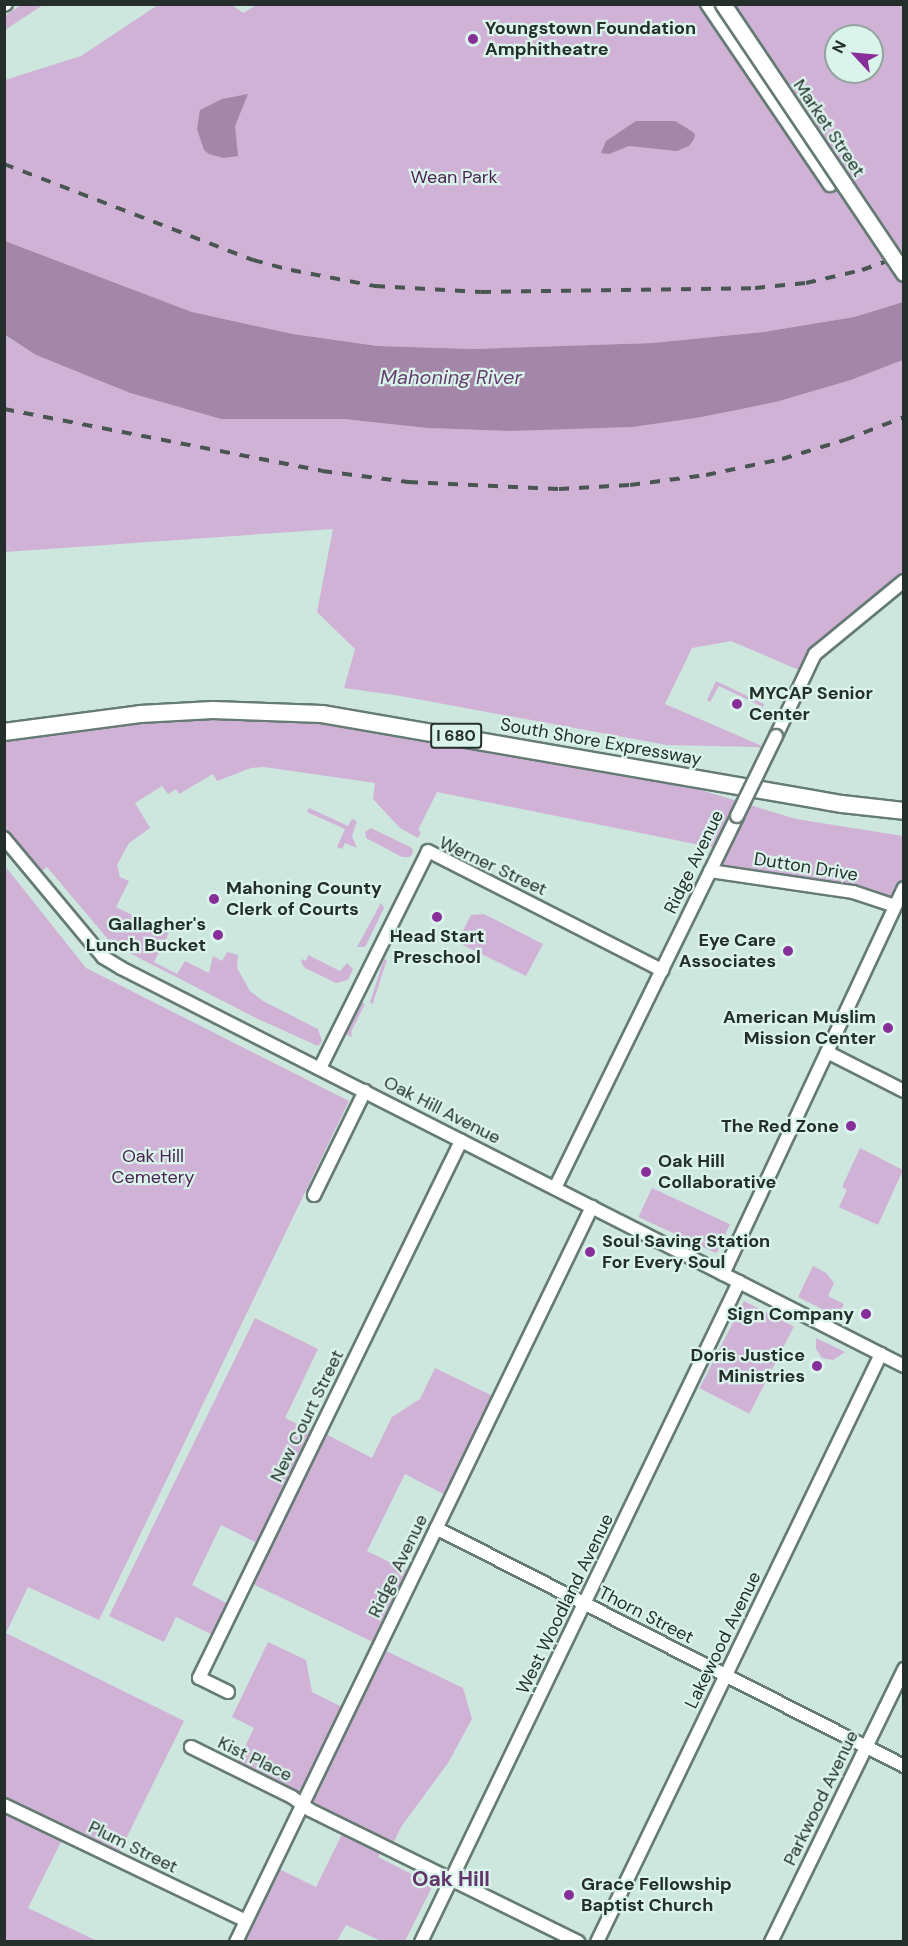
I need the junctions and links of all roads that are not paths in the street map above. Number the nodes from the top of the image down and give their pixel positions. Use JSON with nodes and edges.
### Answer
{"nodes":[{"id":1,"x":707,"y":4,"type":"edge"},
{"id":2,"x":723,"y":4,"type":"edge"},
{"id":3,"x":830,"y":185,"type":"dead end"},
{"id":4,"x":903,"y":273,"type":"edge"},
{"id":5,"x":903,"y":581,"type":"edge"},
{"id":6,"x":4,"y":732,"type":"edge"},
{"id":7,"x":903,"y":811,"type":"edge"},
{"id":8,"x":4,"y":838,"type":"edge"},
{"id":9,"x":710,"y":871,"type":"junction"},
{"id":10,"x":903,"y":888,"type":"edge"},
{"id":11,"x":895,"y":906,"type":"junction"},
{"id":12,"x":662,"y":969,"type":"junction"},
{"id":13,"x":827,"y":1052,"type":"junction"},
{"id":14,"x":320,"y":1068,"type":"junction"},
{"id":15,"x":365,"y":1091,"type":"junction"},
{"id":16,"x":903,"y":1091,"type":"edge"},
{"id":17,"x":461,"y":1141,"type":"junction"},
{"id":18,"x":555,"y":1188,"type":"junction"},
{"id":19,"x":314,"y":1195,"type":"dead end"},
{"id":20,"x":592,"y":1207,"type":"junction"},
{"id":21,"x":723,"y":1274,"type":"junction"},
{"id":22,"x":739,"y":1282,"type":"junction"},
{"id":23,"x":881,"y":1354,"type":"junction"},
{"id":24,"x":903,"y":1366,"type":"edge"},
{"id":25,"x":436,"y":1528,"type":"junction"},
{"id":26,"x":585,"y":1604,"type":"junction"},
{"id":27,"x":903,"y":1670,"type":"edge"},
{"id":28,"x":726,"y":1676,"type":"junction"},
{"id":29,"x":228,"y":1692,"type":"dead end"},
{"id":30,"x":191,"y":1747,"type":"dead end"},
{"id":31,"x":866,"y":1747,"type":"junction"},
{"id":32,"x":903,"y":1766,"type":"edge"},
{"id":33,"x":302,"y":1804,"type":"junction"},
{"id":34,"x":4,"y":1805,"type":"edge"},
{"id":35,"x":452,"y":1880,"type":"junction"},
{"id":36,"x":246,"y":1921,"type":"junction"},
{"id":37,"x":236,"y":1941,"type":"edge"},
{"id":38,"x":421,"y":1941,"type":"edge"},
{"id":39,"x":578,"y":1941,"type":"edge"},
{"id":40,"x":597,"y":1941,"type":"edge"},
{"id":41,"x":771,"y":1941,"type":"edge"}],
"edges":[{"from":1,"to":3,"type":"street"},
{"from":2,"to":4,"type":"main road","name":"Market Street","bridge":true},
{"from":5,"to":9,"type":"street","name":"Ridge Avenue","bridge":true},
{"from":6,"to":7,"type":"highway","name":"South Shore Expressway","number":"I 680"},
{"from":8,"to":14,"type":"street","name":"Oak Hill Avenue"},
{"from":9,"to":11,"type":"street","name":"Dutton Drive"},
{"from":9,"to":12,"type":"street","name":"Ridge Avenue"},
{"from":10,"to":11,"type":"street"},
{"from":11,"to":13,"type":"street"},
{"from":12,"to":14,"type":"street","name":"Werner Street"},
{"from":12,"to":18,"type":"street","name":"Ridge Avenue"},
{"from":13,"to":16,"type":"street"},
{"from":13,"to":21,"type":"street"},
{"from":14,"to":15,"type":"street","name":"Oak Hill Avenue"},
{"from":15,"to":17,"type":"street","name":"Oak Hill Avenue"},
{"from":15,"to":19,"type":"street"},
{"from":17,"to":18,"type":"street","name":"Oak Hill Avenue"},
{"from":17,"to":29,"type":"street","name":"New Court Street"},
{"from":18,"to":20,"type":"street","name":"Oak Hill Avenue"},
{"from":20,"to":21,"type":"street","name":"Oak Hill Avenue"},
{"from":20,"to":25,"type":"street","name":"Ridge Avenue"},
{"from":21,"to":22,"type":"street","name":"Oak Hill Avenue"},
{"from":22,"to":23,"type":"street","name":"Oak Hill Avenue"},
{"from":22,"to":26,"type":"street","name":"West Woodland Avenue"},
{"from":23,"to":24,"type":"street","name":"Oak Hill Avenue"},
{"from":23,"to":28,"type":"street","name":"Lakewood Avenue"},
{"from":25,"to":26,"type":"street","name":"Thorn Street"},
{"from":25,"to":33,"type":"street","name":"Ridge Avenue"},
{"from":26,"to":28,"type":"street","name":"Thorn Street"},
{"from":26,"to":35,"type":"street","name":"West Woodland Avenue"},
{"from":27,"to":31,"type":"street","name":"Parkwood Avenue"},
{"from":28,"to":31,"type":"street","name":"Thorn Street"},
{"from":28,"to":40,"type":"street","name":"Lakewood Avenue"},
{"from":30,"to":33,"type":"street","name":"Kist Place"},
{"from":31,"to":32,"type":"street","name":"Thorn Street"},
{"from":31,"to":41,"type":"street","name":"Parkwood Avenue"},
{"from":33,"to":35,"type":"street","name":"Kist Place"},
{"from":33,"to":36,"type":"street","name":"Ridge Avenue"},
{"from":34,"to":36,"type":"street","name":"Plum Street"},
{"from":35,"to":38,"type":"street","name":"West Woodland Avenue"},
{"from":35,"to":39,"type":"street","name":"Kist Place"},
{"from":36,"to":37,"type":"street","name":"Ridge Avenue"}]}
